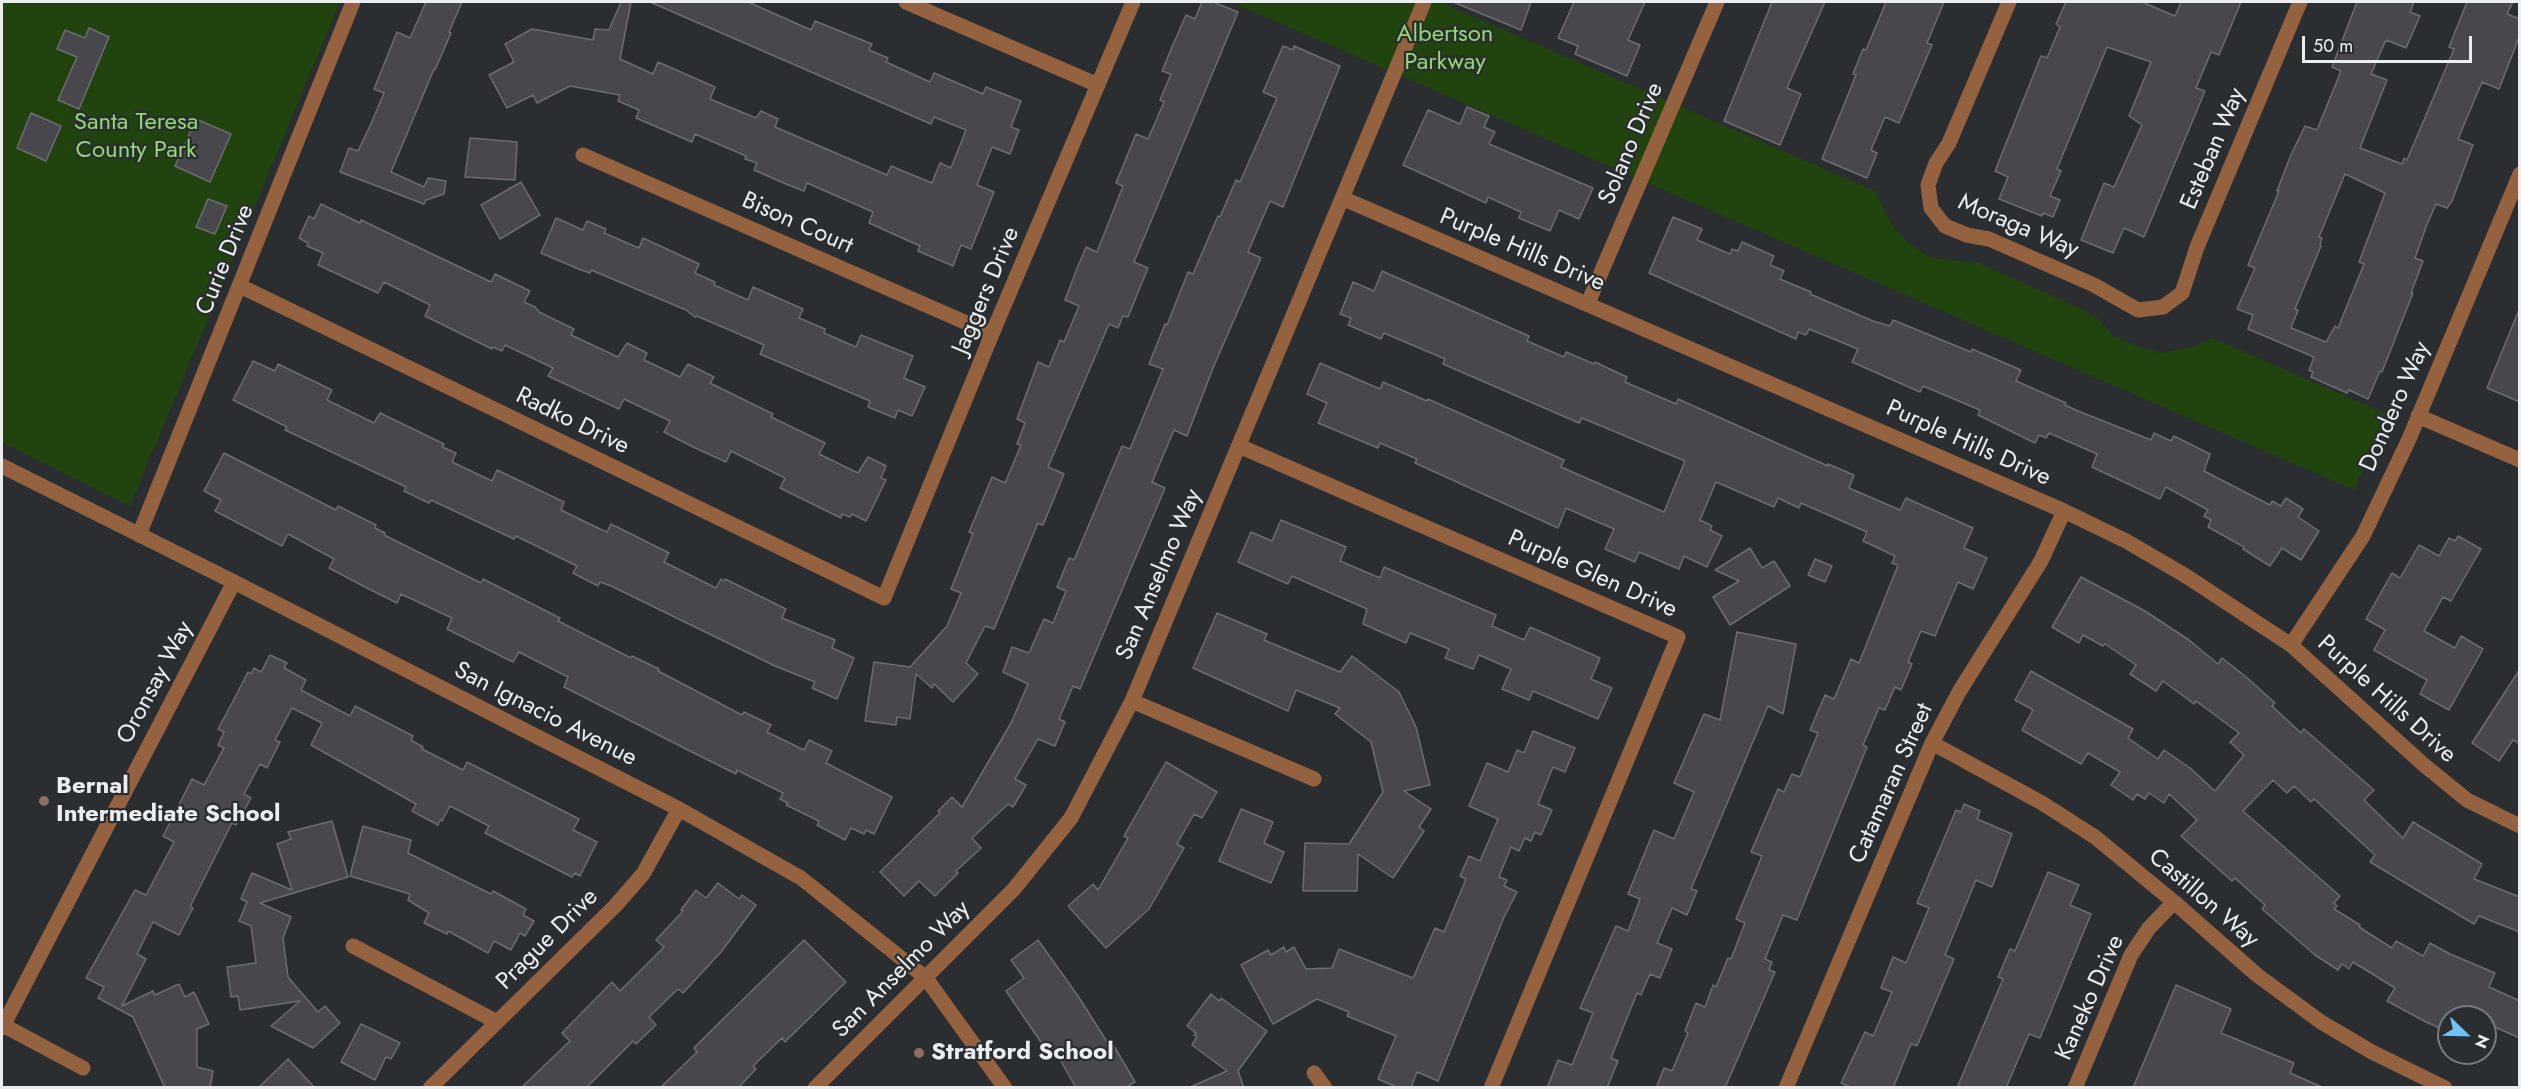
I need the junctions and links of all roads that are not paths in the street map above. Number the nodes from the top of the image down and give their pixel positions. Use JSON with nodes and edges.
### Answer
{"nodes":[{"id":1,"x":353,"y":2,"type":"edge"},
{"id":2,"x":906,"y":2,"type":"edge"},
{"id":3,"x":1133,"y":2,"type":"edge"},
{"id":4,"x":1424,"y":2,"type":"edge"},
{"id":5,"x":1717,"y":2,"type":"edge"},
{"id":6,"x":2008,"y":2,"type":"edge"},
{"id":7,"x":2300,"y":2,"type":"edge"},
{"id":8,"x":1098,"y":85,"type":"junction"},
{"id":9,"x":583,"y":155,"type":"dead end"},
{"id":10,"x":2520,"y":174,"type":"edge"},
{"id":11,"x":1342,"y":198,"type":"junction"},
{"id":12,"x":240,"y":286,"type":"junction"},
{"id":13,"x":1588,"y":303,"type":"junction"},
{"id":14,"x":2163,"y":307,"type":"joint"},
{"id":15,"x":992,"y":334,"type":"junction"},
{"id":16,"x":2418,"y":416,"type":"junction"},
{"id":17,"x":1239,"y":446,"type":"junction"},
{"id":18,"x":2520,"y":460,"type":"edge"},
{"id":19,"x":2,"y":466,"type":"edge"},
{"id":20,"x":2064,"y":511,"type":"junction"},
{"id":21,"x":139,"y":535,"type":"junction"},
{"id":22,"x":234,"y":582,"type":"junction"},
{"id":23,"x":884,"y":598,"type":"joint"},
{"id":24,"x":2291,"y":645,"type":"junction"},
{"id":25,"x":1132,"y":701,"type":"junction"},
{"id":26,"x":1932,"y":743,"type":"junction"},
{"id":27,"x":1314,"y":779,"type":"dead end"},
{"id":28,"x":679,"y":808,"type":"junction"},
{"id":29,"x":2520,"y":826,"type":"edge"},
{"id":30,"x":2174,"y":902,"type":"junction"},
{"id":31,"x":352,"y":946,"type":"dead end"},
{"id":32,"x":926,"y":978,"type":"junction"},
{"id":33,"x":497,"y":1022,"type":"junction"},
{"id":34,"x":2,"y":1027,"type":"edge"},
{"id":35,"x":83,"y":1068,"type":"dead end"},
{"id":36,"x":1314,"y":1073,"type":"dead end"},
{"id":37,"x":430,"y":1088,"type":"edge"},
{"id":38,"x":815,"y":1088,"type":"edge"},
{"id":39,"x":1005,"y":1088,"type":"edge"},
{"id":40,"x":1325,"y":1088,"type":"edge"},
{"id":41,"x":1491,"y":1088,"type":"edge"},
{"id":42,"x":1786,"y":1088,"type":"edge"},
{"id":43,"x":2075,"y":1088,"type":"edge"},
{"id":44,"x":2445,"y":1088,"type":"edge"}],
"edges":[{"from":1,"to":12,"type":"street","name":"Curie Drive"},
{"from":2,"to":8,"type":"street"},
{"from":3,"to":8,"type":"street","name":"Jaggers Drive"},
{"from":4,"to":11,"type":"street","name":"San Anselmo Way"},
{"from":5,"to":13,"type":"street","name":"Solano Drive"},
{"from":6,"to":14,"type":"street","name":"Moraga Way"},
{"from":7,"to":14,"type":"street","name":"Esteban Way"},
{"from":8,"to":15,"type":"street","name":"Jaggers Drive"},
{"from":9,"to":15,"type":"street","name":"Bison Court"},
{"from":10,"to":16,"type":"street","name":"Dondero Way"},
{"from":11,"to":13,"type":"street","name":"Purple Hills Drive"},
{"from":11,"to":17,"type":"street","name":"San Anselmo Way"},
{"from":12,"to":21,"type":"street","name":"Curie Drive"},
{"from":12,"to":23,"type":"street","name":"Radko Drive"},
{"from":13,"to":20,"type":"street","name":"Purple Hills Drive"},
{"from":15,"to":23,"type":"street","name":"Jaggers Drive"},
{"from":16,"to":18,"type":"street"},
{"from":16,"to":24,"type":"street","name":"Dondero Way"},
{"from":17,"to":25,"type":"street","name":"San Anselmo Way"},
{"from":17,"to":41,"type":"street","name":"Purple Glen Drive"},
{"from":19,"to":21,"type":"street","name":"San Ignacio Avenue"},
{"from":20,"to":24,"type":"street","name":"Purple Hills Drive"},
{"from":20,"to":26,"type":"street","name":"Catamaran Street"},
{"from":21,"to":22,"type":"street","name":"San Ignacio Avenue"},
{"from":22,"to":28,"type":"street","name":"San Ignacio Avenue"},
{"from":22,"to":34,"type":"street","name":"Oronsay Way"},
{"from":24,"to":29,"type":"street","name":"Purple Hills Drive"},
{"from":25,"to":27,"type":"street"},
{"from":25,"to":32,"type":"street","name":"San Anselmo Way"},
{"from":26,"to":30,"type":"street","name":"Castillon Way"},
{"from":26,"to":42,"type":"street","name":"Catamaran Street"},
{"from":28,"to":32,"type":"street","name":"San Ignacio Avenue"},
{"from":28,"to":33,"type":"street","name":"Prague Drive"},
{"from":30,"to":43,"type":"street","name":"Kaneko Drive"},
{"from":30,"to":44,"type":"street","name":"Castillon Way"},
{"from":31,"to":33,"type":"street"},
{"from":32,"to":38,"type":"street","name":"San Anselmo Way"},
{"from":32,"to":39,"type":"street","name":"San Ignacio Avenue"},
{"from":33,"to":37,"type":"street","name":"Prague Drive"},
{"from":34,"to":35,"type":"street"},
{"from":36,"to":40,"type":"street"}]}
